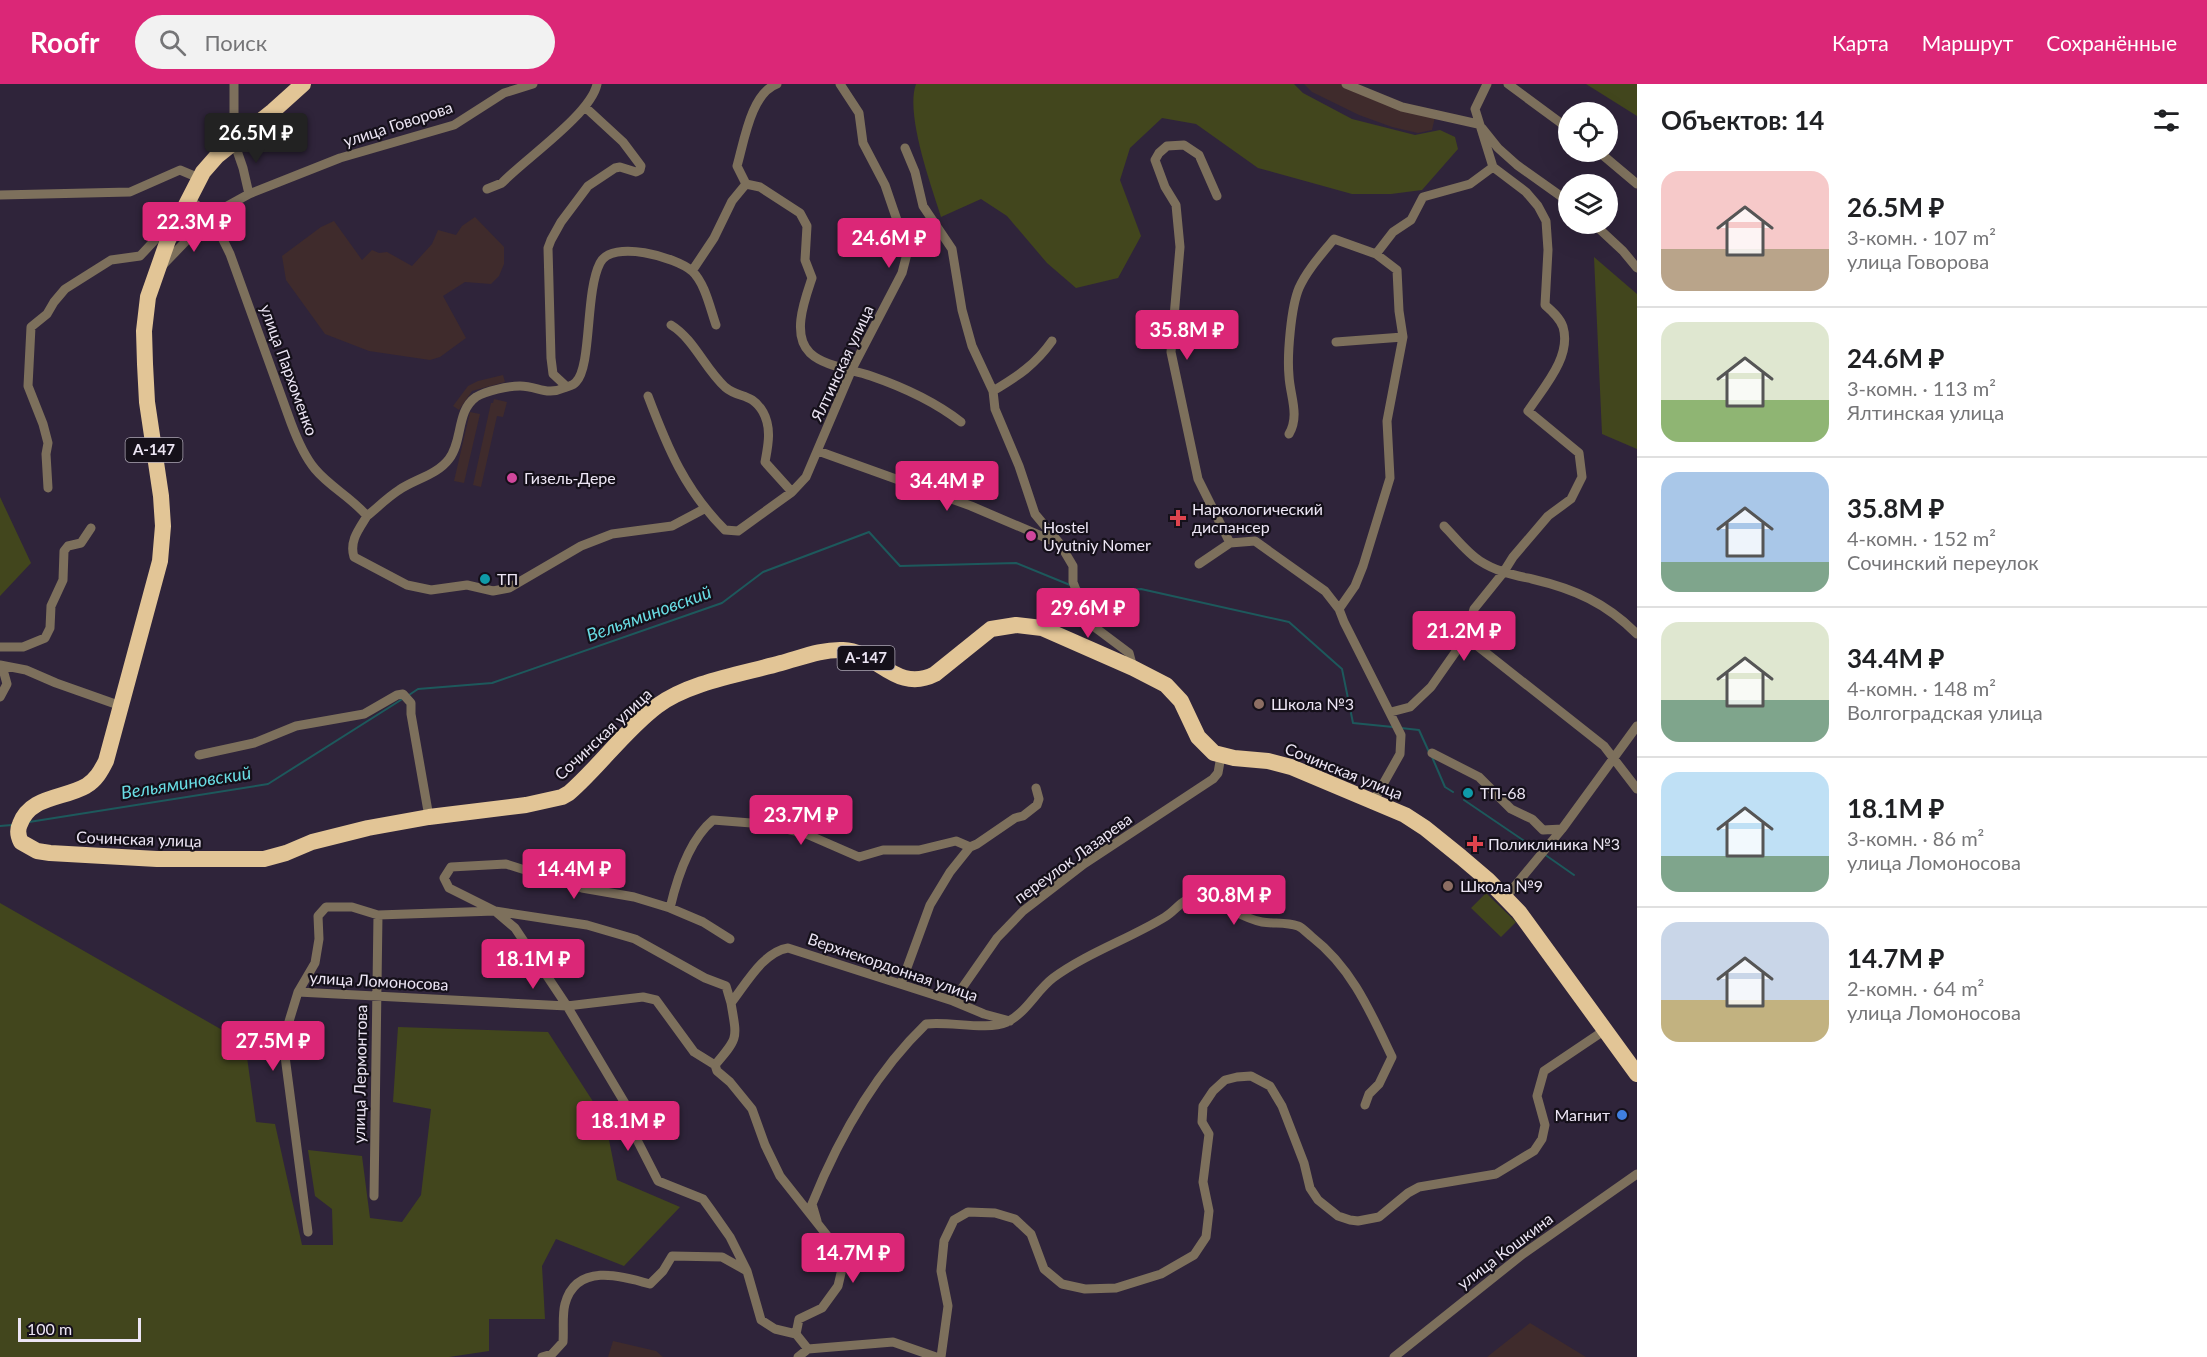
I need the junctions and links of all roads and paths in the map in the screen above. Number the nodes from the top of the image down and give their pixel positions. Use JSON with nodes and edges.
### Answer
{"nodes":[{"id":1,"x":234,"y":84,"type":"edge"},
{"id":2,"x":303,"y":84,"type":"edge"},
{"id":3,"x":533,"y":84,"type":"edge"},
{"id":4,"x":597,"y":84,"type":"edge"},
{"id":5,"x":777,"y":84,"type":"edge"},
{"id":6,"x":840,"y":84,"type":"edge"},
{"id":7,"x":1346,"y":84,"type":"edge"},
{"id":8,"x":1487,"y":84,"type":"edge"},
{"id":9,"x":1508,"y":84,"type":"edge"},
{"id":10,"x":585,"y":107,"type":"junction"},
{"id":11,"x":1558,"y":121,"type":"edge"},
{"id":12,"x":1478,"y":124,"type":"junction"},
{"id":13,"x":234,"y":142,"type":"junction"},
{"id":14,"x":905,"y":148,"type":"dead end"},
{"id":15,"x":1611,"y":162,"type":"edge"},
{"id":16,"x":1493,"y":167,"type":"junction"},
{"id":17,"x":199,"y":178,"type":"junction"},
{"id":18,"x":746,"y":184,"type":"junction"},
{"id":19,"x":1637,"y":184,"type":"edge"},
{"id":20,"x":487,"y":189,"type":"dead end"},
{"id":21,"x":249,"y":194,"type":"junction"},
{"id":22,"x":1558,"y":194,"type":"edge"},
{"id":23,"x":0,"y":195,"type":"edge"},
{"id":24,"x":1217,"y":196,"type":"dead end"},
{"id":25,"x":185,"y":203,"type":"junction"},
{"id":26,"x":211,"y":215,"type":"junction"},
{"id":27,"x":1605,"y":234,"type":"edge"},
{"id":28,"x":1376,"y":254,"type":"junction"},
{"id":29,"x":1637,"y":268,"type":"edge"},
{"id":30,"x":692,"y":271,"type":"junction"},
{"id":31,"x":156,"y":272,"type":"junction"},
{"id":32,"x":670,"y":324,"type":"dead end"},
{"id":33,"x":716,"y":325,"type":"dead end"},
{"id":34,"x":1403,"y":338,"type":"junction"},
{"id":35,"x":1052,"y":341,"type":"dead end"},
{"id":36,"x":1336,"y":342,"type":"dead end"},
{"id":37,"x":852,"y":369,"type":"junction"},
{"id":38,"x":567,"y":387,"type":"junction"},
{"id":39,"x":993,"y":390,"type":"junction"},
{"id":40,"x":648,"y":396,"type":"dead end"},
{"id":41,"x":961,"y":422,"type":"dead end"},
{"id":42,"x":1289,"y":434,"type":"dead end"},
{"id":43,"x":818,"y":451,"type":"junction"},
{"id":44,"x":48,"y":488,"type":"dead end"},
{"id":45,"x":792,"y":492,"type":"junction"},
{"id":46,"x":704,"y":509,"type":"junction"},
{"id":47,"x":367,"y":516,"type":"junction"},
{"id":48,"x":1444,"y":526,"type":"dead end"},
{"id":49,"x":91,"y":528,"type":"dead end"},
{"id":50,"x":1230,"y":543,"type":"junction"},
{"id":51,"x":1060,"y":544,"type":"junction"},
{"id":52,"x":1199,"y":564,"type":"dead end"},
{"id":53,"x":1503,"y":573,"type":"junction"},
{"id":54,"x":1339,"y":609,"type":"junction"},
{"id":55,"x":1637,"y":634,"type":"edge"},
{"id":56,"x":1466,"y":637,"type":"junction"},
{"id":57,"x":0,"y":647,"type":"edge"},
{"id":58,"x":1,"y":666,"type":"edge"},
{"id":59,"x":1133,"y":668,"type":"junction"},
{"id":60,"x":0,"y":697,"type":"edge"},
{"id":61,"x":121,"y":706,"type":"junction"},
{"id":62,"x":1391,"y":712,"type":"junction"},
{"id":63,"x":1637,"y":726,"type":"edge"},
{"id":64,"x":1432,"y":753,"type":"dead end"},
{"id":65,"x":199,"y":755,"type":"dead end"},
{"id":66,"x":1221,"y":756,"type":"junction"},
{"id":67,"x":1613,"y":758,"type":"junction"},
{"id":68,"x":1036,"y":788,"type":"dead end"},
{"id":69,"x":1637,"y":789,"type":"edge"},
{"id":70,"x":1373,"y":802,"type":"junction"},
{"id":71,"x":429,"y":817,"type":"junction"},
{"id":72,"x":1562,"y":829,"type":"junction"},
{"id":73,"x":970,"y":847,"type":"junction"},
{"id":74,"x":1504,"y":898,"type":"junction"},
{"id":75,"x":670,"y":908,"type":"junction"},
{"id":76,"x":495,"y":911,"type":"junction"},
{"id":77,"x":378,"y":915,"type":"junction"},
{"id":78,"x":730,"y":939,"type":"dead end"},
{"id":79,"x":901,"y":984,"type":"junction"},
{"id":80,"x":298,"y":992,"type":"junction"},
{"id":81,"x":377,"y":996,"type":"junction"},
{"id":82,"x":953,"y":1001,"type":"junction"},
{"id":83,"x":731,"y":1003,"type":"junction"},
{"id":84,"x":567,"y":1006,"type":"junction"},
{"id":85,"x":1010,"y":1021,"type":"junction"},
{"id":86,"x":1605,"y":1030,"type":"junction"},
{"id":87,"x":716,"y":1068,"type":"junction"},
{"id":88,"x":1637,"y":1074,"type":"edge"},
{"id":89,"x":1365,"y":1105,"type":"dead end"},
{"id":90,"x":1637,"y":1174,"type":"edge"},
{"id":91,"x":374,"y":1196,"type":"dead end"},
{"id":92,"x":817,"y":1221,"type":"junction"},
{"id":93,"x":308,"y":1232,"type":"dead end"},
{"id":94,"x":747,"y":1271,"type":"junction"},
{"id":95,"x":796,"y":1334,"type":"junction"},
{"id":96,"x":808,"y":1349,"type":"junction"},
{"id":97,"x":542,"y":1357,"type":"edge"},
{"id":98,"x":798,"y":1357,"type":"edge"},
{"id":99,"x":936,"y":1357,"type":"edge"},
{"id":100,"x":941,"y":1357,"type":"edge"},
{"id":101,"x":1394,"y":1357,"type":"edge"}],
"edges":[{"from":1,"to":13,"type":"street"},
{"from":2,"to":13,"type":"highway","name":"Сочинская улица","number":"А-147"},
{"from":3,"to":21,"type":"street","name":"улица Говорова"},
{"from":4,"to":10,"type":"street"},
{"from":5,"to":18,"type":"street"},
{"from":6,"to":37,"type":"street","name":"Ялтинская улица"},
{"from":7,"to":12,"type":"street"},
{"from":8,"to":12,"type":"street"},
{"from":9,"to":11,"type":"street"},
{"from":10,"to":20,"type":"street"},
{"from":10,"to":38,"type":"street"},
{"from":12,"to":16,"type":"street"},
{"from":12,"to":22,"type":"street"},
{"from":13,"to":17,"type":"highway","name":"Сочинская улица","number":"А-147"},
{"from":13,"to":21,"type":"street"},
{"from":14,"to":39,"type":"street"},
{"from":15,"to":19,"type":"street"},
{"from":16,"to":28,"type":"street"},
{"from":16,"to":53,"type":"street"},
{"from":17,"to":23,"type":"street"},
{"from":17,"to":25,"type":"highway","name":"Сочинская улица","number":"А-147"},
{"from":18,"to":30,"type":"street"},
{"from":18,"to":37,"type":"street"},
{"from":21,"to":26,"type":"street","name":"улица Говорова"},
{"from":24,"to":50,"type":"street"},
{"from":25,"to":26,"type":"street"},
{"from":25,"to":31,"type":"highway","name":"Сочинская улица","number":"А-147"},
{"from":25,"to":44,"type":"street","name":"Сочинская улица"},
{"from":26,"to":31,"type":"street","name":"улица Говорова"},
{"from":26,"to":47,"type":"street","name":"улица Пархоменко"},
{"from":27,"to":29,"type":"street"},
{"from":28,"to":34,"type":"street"},
{"from":28,"to":42,"type":"street"},
{"from":30,"to":33,"type":"street"},
{"from":30,"to":38,"type":"street"},
{"from":31,"to":61,"type":"highway","name":"Сочинская улица","number":"А-147"},
{"from":32,"to":45,"type":"street"},
{"from":34,"to":36,"type":"street"},
{"from":34,"to":54,"type":"street"},
{"from":35,"to":39,"type":"street"},
{"from":37,"to":41,"type":"street"},
{"from":37,"to":43,"type":"street","name":"Ялтинская улица"},
{"from":38,"to":47,"type":"street"},
{"from":39,"to":51,"type":"street"},
{"from":40,"to":46,"type":"street"},
{"from":43,"to":45,"type":"street","name":"Ялтинская улица"},
{"from":43,"to":51,"type":"street"},
{"from":45,"to":46,"type":"street","name":"Ялтинская улица"},
{"from":46,"to":47,"type":"street"},
{"from":48,"to":53,"type":"street"},
{"from":49,"to":57,"type":"street"},
{"from":50,"to":52,"type":"street"},
{"from":50,"to":54,"type":"street"},
{"from":51,"to":59,"type":"street"},
{"from":53,"to":55,"type":"street"},
{"from":53,"to":56,"type":"street"},
{"from":54,"to":62,"type":"street"},
{"from":56,"to":62,"type":"street"},
{"from":56,"to":67,"type":"street"},
{"from":58,"to":60,"type":"street"},
{"from":58,"to":61,"type":"street"},
{"from":59,"to":66,"type":"highway","name":"Сочинская улица","number":"А-147"},
{"from":59,"to":71,"type":"highway","name":"Сочинская улица","number":"А-147"},
{"from":61,"to":71,"type":"highway","name":"Сочинская улица","number":"А-147"},
{"from":62,"to":70,"type":"street"},
{"from":63,"to":67,"type":"street"},
{"from":64,"to":72,"type":"street"},
{"from":65,"to":71,"type":"street"},
{"from":66,"to":70,"type":"highway","name":"Сочинская улица"},
{"from":66,"to":82,"type":"street","name":"переулок Лазарева"},
{"from":67,"to":69,"type":"street"},
{"from":67,"to":72,"type":"street"},
{"from":68,"to":73,"type":"street"},
{"from":70,"to":74,"type":"highway","name":"Сочинская улица"},
{"from":72,"to":74,"type":"street"},
{"from":73,"to":75,"type":"street"},
{"from":73,"to":79,"type":"street"},
{"from":74,"to":86,"type":"highway","name":"Сочинская улица"},
{"from":75,"to":76,"type":"street"},
{"from":75,"to":78,"type":"street"},
{"from":76,"to":77,"type":"street"},
{"from":76,"to":83,"type":"street"},
{"from":76,"to":84,"type":"street"},
{"from":77,"to":80,"type":"street","name":"улица Ломоносова"},
{"from":77,"to":81,"type":"street","name":"улица Лермонтова"},
{"from":79,"to":82,"type":"street","name":"Верхнекордонная улица"},
{"from":79,"to":83,"type":"street","name":"Верхнекордонная улица"},
{"from":80,"to":81,"type":"street","name":"улица Ломоносова"},
{"from":80,"to":93,"type":"street","name":"улица Ломоносова"},
{"from":81,"to":84,"type":"street","name":"улица Ломоносова"},
{"from":81,"to":91,"type":"street","name":"улица Лермонтова"},
{"from":82,"to":85,"type":"street","name":"Верхнекордонная улица"},
{"from":83,"to":87,"type":"street"},
{"from":84,"to":87,"type":"street","name":"улица Ломоносова"},
{"from":84,"to":94,"type":"street"},
{"from":85,"to":89,"type":"street"},
{"from":85,"to":92,"type":"street"},
{"from":86,"to":88,"type":"highway","name":"Сочинская улица"},
{"from":86,"to":100,"type":"street"},
{"from":87,"to":92,"type":"street","name":"улица Ломоносова"},
{"from":90,"to":101,"type":"street","name":"улица Кошкина"},
{"from":92,"to":95,"type":"street","name":"улица Ломоносова"},
{"from":94,"to":95,"type":"street"},
{"from":94,"to":97,"type":"street"},
{"from":95,"to":96,"type":"street"},
{"from":96,"to":98,"type":"street"},
{"from":96,"to":99,"type":"street"}]}
